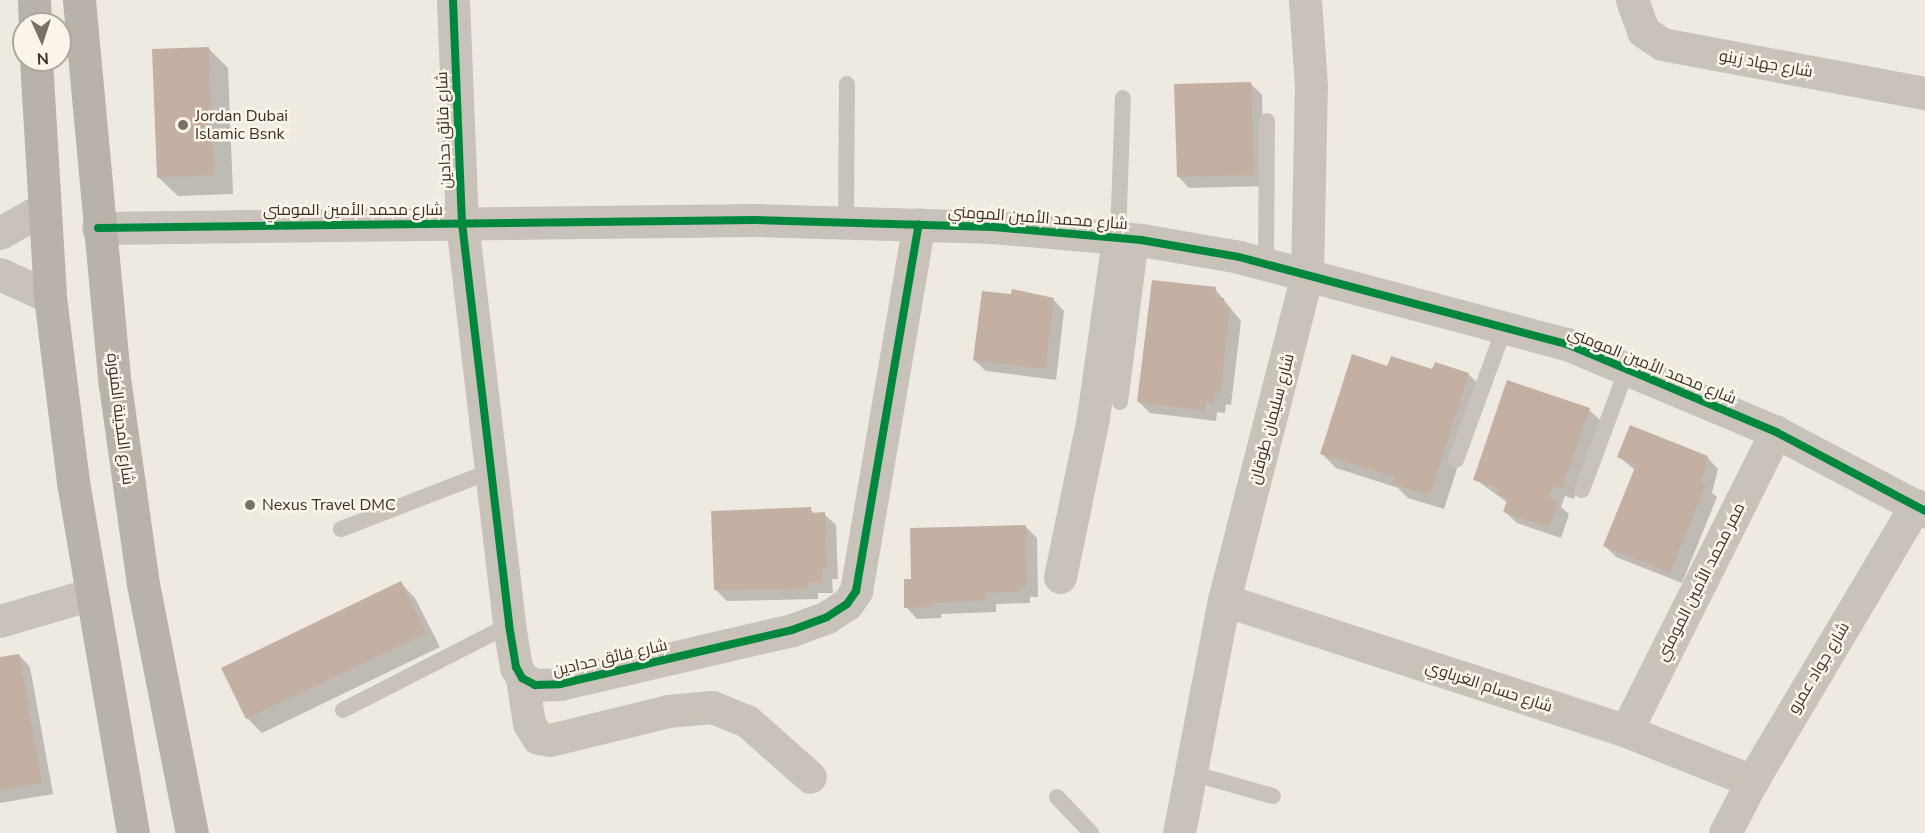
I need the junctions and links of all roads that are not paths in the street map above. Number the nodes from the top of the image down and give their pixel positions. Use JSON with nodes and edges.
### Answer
{"nodes":[{"id":1,"x":79,"y":0,"type":"edge"},
{"id":2,"x":453,"y":0,"type":"edge"},
{"id":3,"x":1305,"y":0,"type":"edge"},
{"id":4,"x":1632,"y":0,"type":"edge"},
{"id":5,"x":37,"y":72,"type":"edge"},
{"id":6,"x":847,"y":84,"type":"dead end"},
{"id":7,"x":1925,"y":93,"type":"edge"},
{"id":8,"x":1123,"y":98,"type":"dead end"},
{"id":9,"x":1267,"y":121,"type":"dead end"},
{"id":10,"x":44,"y":208,"type":"junction"},
{"id":11,"x":846,"y":222,"type":"junction"},
{"id":12,"x":462,"y":223,"type":"junction"},
{"id":13,"x":906,"y":223,"type":"junction"},
{"id":14,"x":98,"y":228,"type":"junction"},
{"id":15,"x":0,"y":233,"type":"edge"},
{"id":16,"x":1129,"y":239,"type":"junction"},
{"id":17,"x":1266,"y":263,"type":"junction"},
{"id":18,"x":0,"y":274,"type":"edge"},
{"id":19,"x":1307,"y":274,"type":"junction"},
{"id":20,"x":50,"y":297,"type":"junction"},
{"id":21,"x":1505,"y":326,"type":"junction"},
{"id":22,"x":1627,"y":369,"type":"junction"},
{"id":23,"x":1120,"y":402,"type":"dead end"},
{"id":24,"x":1776,"y":432,"type":"junction"},
{"id":25,"x":1456,"y":460,"type":"dead end"},
{"id":26,"x":491,"y":471,"type":"junction"},
{"id":27,"x":1582,"y":490,"type":"dead end"},
{"id":28,"x":1921,"y":508,"type":"edge"},
{"id":29,"x":341,"y":529,"type":"dead end"},
{"id":30,"x":1060,"y":577,"type":"dead end"},
{"id":31,"x":91,"y":594,"type":"junction"},
{"id":32,"x":1224,"y":600,"type":"junction"},
{"id":33,"x":0,"y":621,"type":"edge"},
{"id":34,"x":509,"y":625,"type":"junction"},
{"id":35,"x":522,"y":678,"type":"junction"},
{"id":36,"x":343,"y":710,"type":"dead end"},
{"id":37,"x":1626,"y":731,"type":"junction"},
{"id":38,"x":1191,"y":773,"type":"junction"},
{"id":39,"x":810,"y":777,"type":"dead end"},
{"id":40,"x":1752,"y":781,"type":"junction"},
{"id":41,"x":1273,"y":796,"type":"dead end"},
{"id":42,"x":1057,"y":797,"type":"dead end"},
{"id":43,"x":133,"y":833,"type":"edge"},
{"id":44,"x":192,"y":833,"type":"edge"},
{"id":45,"x":1091,"y":833,"type":"edge"},
{"id":46,"x":1179,"y":833,"type":"edge"},
{"id":47,"x":1725,"y":833,"type":"edge"}],
"edges":[{"from":1,"to":14,"type":"main road","name":"شارع المدينة المنورة"},
{"from":2,"to":12,"type":"street","name":"شارع فائق حدادين"},
{"from":3,"to":19,"type":"street","name":"شارع سليمان طوقان"},
{"from":4,"to":7,"type":"street","name":"شارع جهاد زينو"},
{"from":5,"to":10,"type":"main road"},
{"from":6,"to":11,"type":"lane"},
{"from":8,"to":16,"type":"lane"},
{"from":9,"to":17,"type":"lane"},
{"from":10,"to":15,"type":"street"},
{"from":10,"to":20,"type":"main road"},
{"from":11,"to":12,"type":"street","name":"شارع محمد الأمين المومني"},
{"from":11,"to":13,"type":"street","name":"شارع محمد الأمين المومني"},
{"from":12,"to":14,"type":"street","name":"شارع محمد الأمين المومني"},
{"from":12,"to":26,"type":"street","name":"شارع فائق حدادين"},
{"from":13,"to":16,"type":"street","name":"شارع محمد الأمين المومني"},
{"from":13,"to":35,"type":"street","name":"شارع فائق حدادين"},
{"from":14,"to":44,"type":"main road","name":"شارع المدينة المنورة"},
{"from":16,"to":17,"type":"street","name":"شارع محمد الأمين المومني"},
{"from":16,"to":23,"type":"lane"},
{"from":16,"to":30,"type":"street"},
{"from":17,"to":19,"type":"street","name":"شارع محمد الأمين المومني"},
{"from":18,"to":20,"type":"street"},
{"from":19,"to":21,"type":"street","name":"شارع محمد الأمين المومني"},
{"from":19,"to":32,"type":"street","name":"شارع سليمان طوقان"},
{"from":20,"to":31,"type":"main road"},
{"from":21,"to":22,"type":"street","name":"شارع محمد الأمين المومني"},
{"from":21,"to":25,"type":"lane"},
{"from":22,"to":24,"type":"street","name":"شارع محمد الأمين المومني"},
{"from":22,"to":27,"type":"lane"},
{"from":24,"to":28,"type":"street","name":"شارع محمد الأمين المومني"},
{"from":24,"to":37,"type":"street","name":"ممر محمد الأمين المومني"},
{"from":26,"to":29,"type":"lane"},
{"from":26,"to":34,"type":"street","name":"شارع فائق حدادين"},
{"from":28,"to":40,"type":"street","name":"شارع جواد عمرو"},
{"from":31,"to":33,"type":"street"},
{"from":31,"to":43,"type":"main road"},
{"from":32,"to":37,"type":"street","name":"شارع حسام الغرباوي"},
{"from":32,"to":38,"type":"street","name":"شارع سليمان طوقان"},
{"from":34,"to":35,"type":"street","name":"شارع فائق حدادين"},
{"from":34,"to":36,"type":"lane"},
{"from":35,"to":39,"type":"street"},
{"from":37,"to":40,"type":"street","name":"شارع حسام الغرباوي"},
{"from":38,"to":41,"type":"lane"},
{"from":38,"to":46,"type":"street","name":"شارع سليمان طوقان"},
{"from":40,"to":47,"type":"street","name":"شارع جواد عمرو"},
{"from":42,"to":45,"type":"lane"}]}
